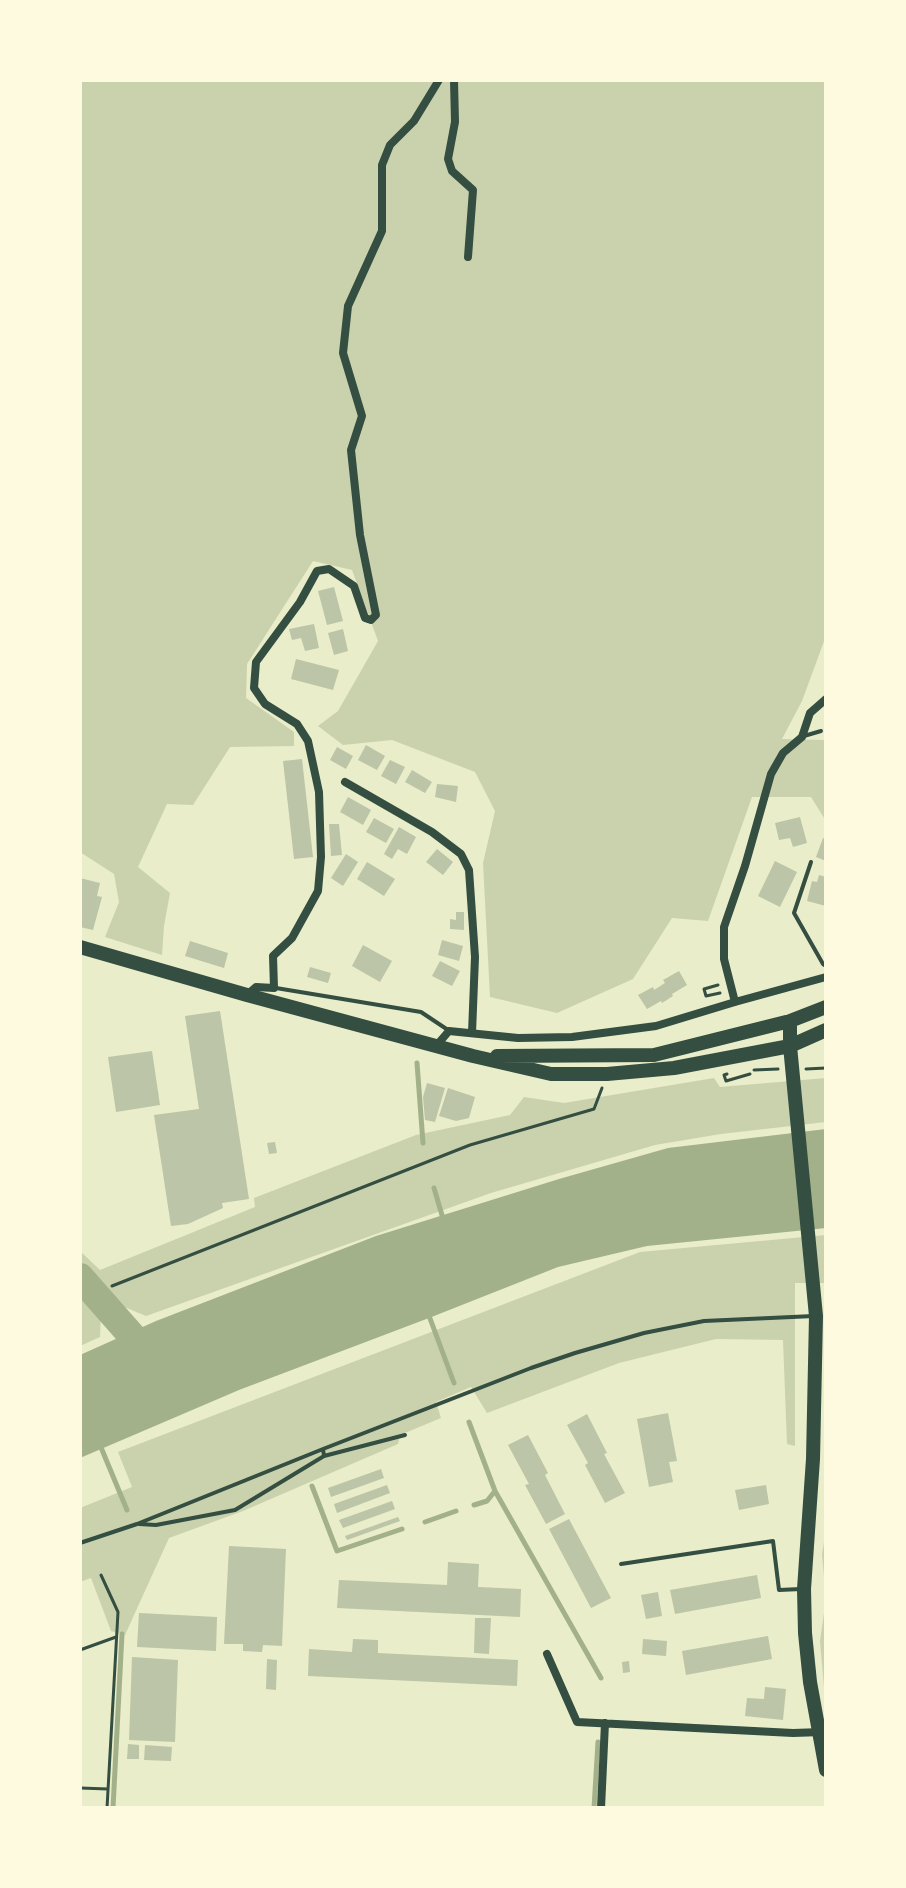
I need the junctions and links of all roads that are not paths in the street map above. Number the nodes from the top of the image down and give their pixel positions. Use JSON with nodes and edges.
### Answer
{"nodes":[{"id":1,"x":439,"y":80,"type":"edge"},
{"id":2,"x":454,"y":80,"type":"edge"},
{"id":3,"x":468,"y":257,"type":"dead end"},
{"id":4,"x":826,"y":699,"type":"edge"},
{"id":5,"x":821,"y":731,"type":"dead end"},
{"id":6,"x":802,"y":737,"type":"junction"},
{"id":7,"x":345,"y":782,"type":"dead end"},
{"id":8,"x":811,"y":862,"type":"dead end"},
{"id":9,"x":80,"y":947,"type":"edge"},
{"id":10,"x":826,"y":966,"type":"edge"},
{"id":11,"x":826,"y":977,"type":"edge"},
{"id":12,"x":274,"y":988,"type":"junction"},
{"id":13,"x":247,"y":995,"type":"junction"},
{"id":14,"x":735,"y":1002,"type":"junction"},
{"id":15,"x":826,"y":1007,"type":"edge"},
{"id":16,"x":790,"y":1021,"type":"junction"},
{"id":17,"x":826,"y":1030,"type":"edge"},
{"id":18,"x":449,"y":1031,"type":"junction"},
{"id":19,"x":472,"y":1033,"type":"junction"},
{"id":20,"x":436,"y":1046,"type":"junction"},
{"id":21,"x":790,"y":1046,"type":"junction"},
{"id":22,"x":473,"y":1056,"type":"junction"},
{"id":23,"x":816,"y":1316,"type":"junction"},
{"id":24,"x":405,"y":1435,"type":"dead end"},
{"id":25,"x":323,"y":1449,"type":"junction"},
{"id":26,"x":324,"y":1456,"type":"junction"},
{"id":27,"x":137,"y":1524,"type":"junction"},
{"id":28,"x":80,"y":1543,"type":"edge"},
{"id":29,"x":621,"y":1564,"type":"dead end"},
{"id":30,"x":804,"y":1589,"type":"junction"},
{"id":31,"x":547,"y":1654,"type":"dead end"},
{"id":32,"x":605,"y":1723,"type":"junction"},
{"id":33,"x":822,"y":1732,"type":"edge"},
{"id":34,"x":826,"y":1770,"type":"edge"},
{"id":35,"x":601,"y":1808,"type":"edge"}],
"edges":[{"from":1,"to":12,"type":"street"},
{"from":2,"to":3,"type":"street"},
{"from":4,"to":6,"type":"street"},
{"from":5,"to":6,"type":"lane"},
{"from":6,"to":14,"type":"street"},
{"from":7,"to":19,"type":"street"},
{"from":8,"to":10,"type":"lane"},
{"from":9,"to":13,"type":"highway"},
{"from":11,"to":14,"type":"street"},
{"from":12,"to":13,"type":"street"},
{"from":12,"to":18,"type":"lane"},
{"from":13,"to":20,"type":"highway"},
{"from":14,"to":19,"type":"street"},
{"from":15,"to":16,"type":"highway"},
{"from":16,"to":21,"type":"highway"},
{"from":16,"to":22,"type":"highway"},
{"from":17,"to":21,"type":"highway"},
{"from":18,"to":19,"type":"street"},
{"from":18,"to":20,"type":"street"},
{"from":20,"to":22,"type":"highway"},
{"from":21,"to":22,"type":"highway"},
{"from":21,"to":23,"type":"highway"},
{"from":23,"to":25,"type":"lane"},
{"from":23,"to":30,"type":"highway"},
{"from":24,"to":26,"type":"lane"},
{"from":25,"to":26,"type":"lane"},
{"from":25,"to":27,"type":"lane"},
{"from":26,"to":27,"type":"lane"},
{"from":27,"to":28,"type":"lane"},
{"from":29,"to":30,"type":"lane"},
{"from":30,"to":33,"type":"highway"},
{"from":31,"to":32,"type":"street"},
{"from":32,"to":33,"type":"street"},
{"from":32,"to":35,"type":"street"},
{"from":33,"to":34,"type":"highway"}]}
